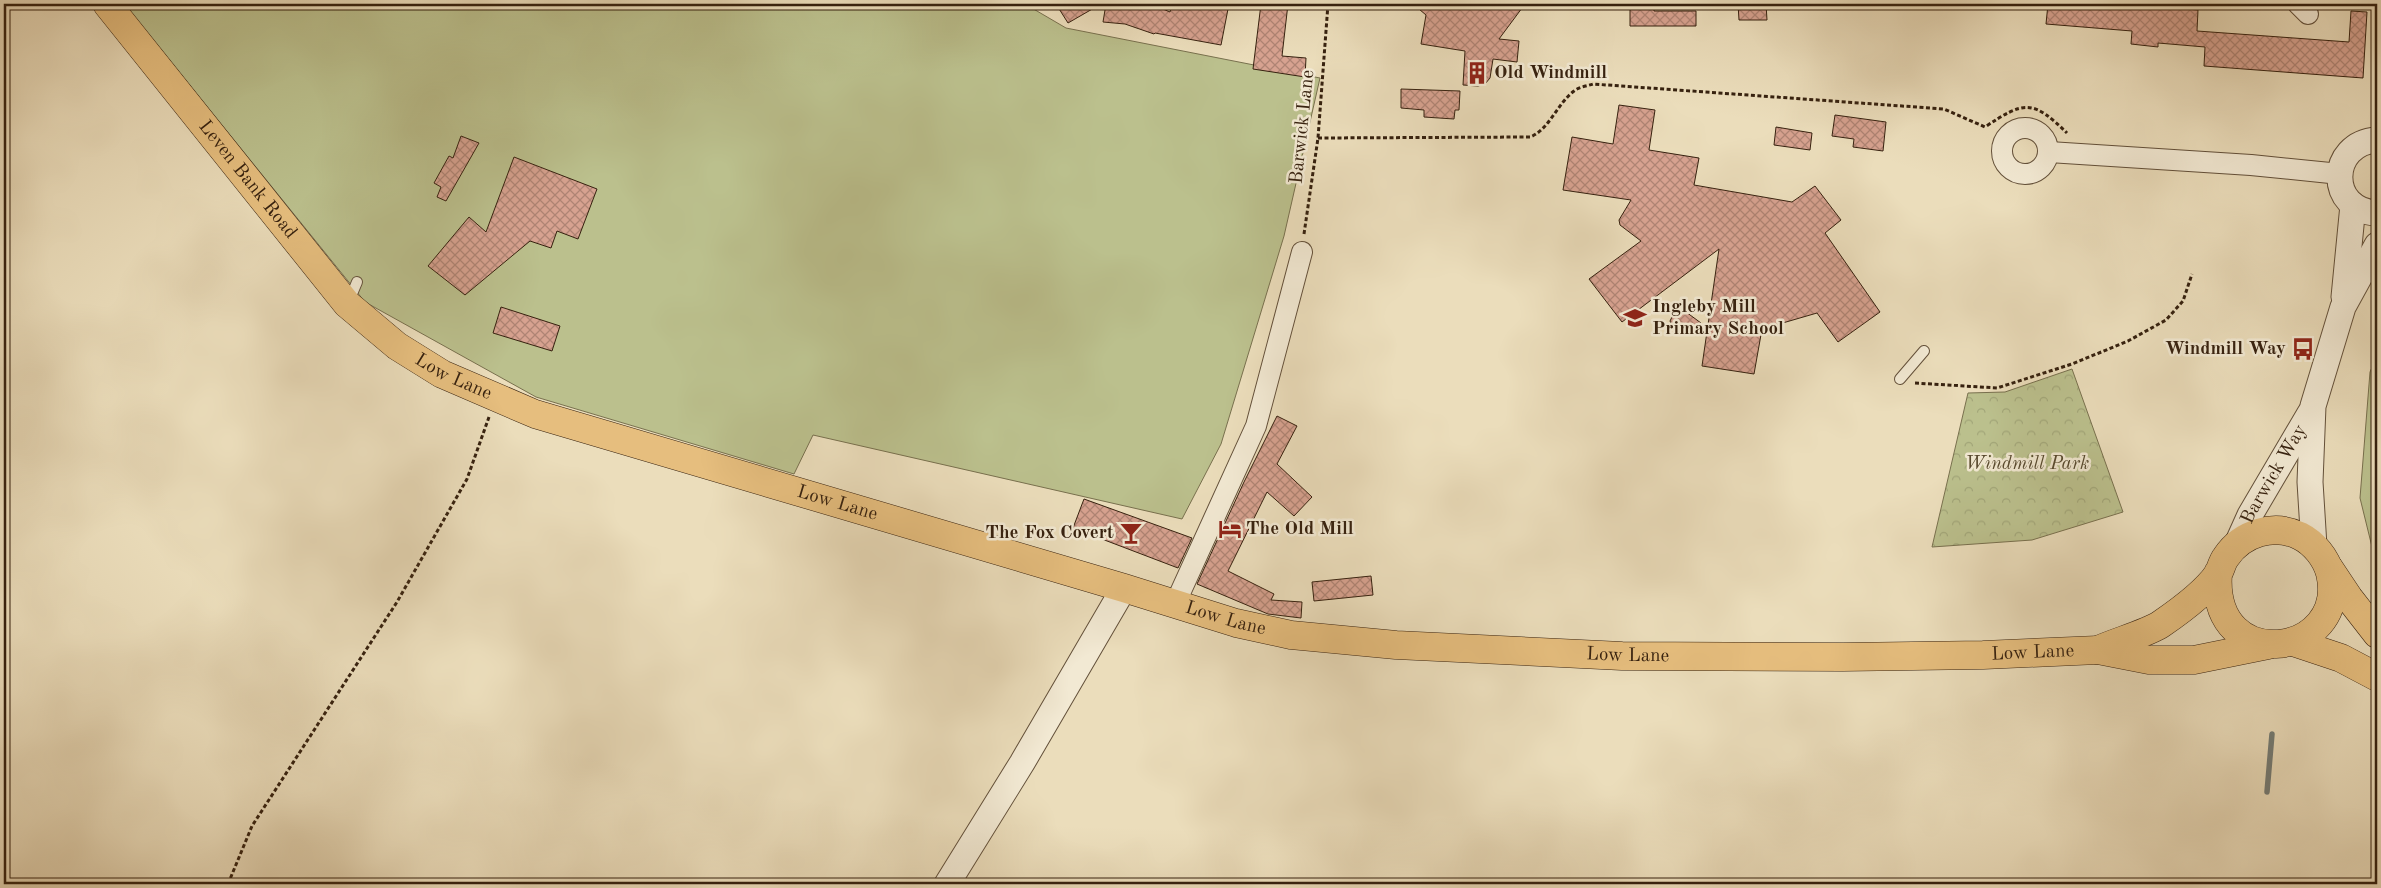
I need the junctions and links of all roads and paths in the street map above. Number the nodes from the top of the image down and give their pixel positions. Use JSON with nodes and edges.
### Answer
{"nodes":[{"id":1,"x":107,"y":4,"type":"edge"},
{"id":2,"x":1328,"y":4,"type":"edge"},
{"id":3,"x":2071,"y":136,"type":"dead end"},
{"id":4,"x":1318,"y":138,"type":"junction"},
{"id":5,"x":2377,"y":140,"type":"edge"},
{"id":6,"x":2049,"y":152,"type":"dead end"},
{"id":7,"x":2340,"y":174,"type":"junction"},
{"id":8,"x":2353,"y":205,"type":"junction"},
{"id":9,"x":2377,"y":213,"type":"edge"},
{"id":10,"x":2377,"y":245,"type":"edge"},
{"id":11,"x":1302,"y":252,"type":"joint"},
{"id":12,"x":2192,"y":274,"type":"dead end"},
{"id":13,"x":2343,"y":307,"type":"junction"},
{"id":14,"x":397,"y":346,"type":"joint"},
{"id":15,"x":1924,"y":351,"type":"dead end"},
{"id":16,"x":1900,"y":379,"type":"joint"},
{"id":17,"x":496,"y":399,"type":"junction"},
{"id":18,"x":2314,"y":406,"type":"junction"},
{"id":19,"x":2237,"y":544,"type":"junction"},
{"id":20,"x":2321,"y":555,"type":"junction"},
{"id":21,"x":2218,"y":573,"type":"junction"},
{"id":22,"x":1124,"y":588,"type":"junction"},
{"id":23,"x":1175,"y":604,"type":"junction"},
{"id":24,"x":2377,"y":634,"type":"edge"},
{"id":25,"x":2281,"y":644,"type":"junction"},
{"id":26,"x":2098,"y":650,"type":"junction"},
{"id":27,"x":2377,"y":677,"type":"edge"},
{"id":28,"x":228,"y":884,"type":"edge"},
{"id":29,"x":947,"y":884,"type":"edge"}],
"edges":[{"from":1,"to":14,"type":"main road","name":"Leven Bank Road"},
{"from":2,"to":4,"type":"path","name":"Barwick Lane"},
{"from":3,"to":4,"type":"path"},
{"from":4,"to":11,"type":"path","name":"Barwick Lane"},
{"from":5,"to":7,"type":"street"},
{"from":6,"to":7,"type":"street"},
{"from":7,"to":8,"type":"street"},
{"from":8,"to":9,"type":"street"},
{"from":8,"to":13,"type":"street","name":"Barwick Way"},
{"from":10,"to":13,"type":"street","name":"Barwick Way"},
{"from":11,"to":23,"type":"street"},
{"from":12,"to":16,"type":"path"},
{"from":13,"to":18,"type":"street","name":"Barwick Way"},
{"from":14,"to":17,"type":"main road","name":"Low Lane"},
{"from":15,"to":16,"type":"lane"},
{"from":17,"to":22,"type":"main road","name":"Low Lane"},
{"from":17,"to":28,"type":"path"},
{"from":18,"to":19,"type":"street","name":"Barwick Way"},
{"from":18,"to":20,"type":"street","name":"Barwick Way"},
{"from":19,"to":20,"type":"main road"},
{"from":19,"to":21,"type":"main road"},
{"from":20,"to":24,"type":"main road"},
{"from":20,"to":25,"type":"main road"},
{"from":21,"to":25,"type":"main road"},
{"from":21,"to":26,"type":"main road","name":"Low Lane"},
{"from":22,"to":23,"type":"main road","name":"Low Lane"},
{"from":22,"to":29,"type":"street"},
{"from":23,"to":26,"type":"main road","name":"Low Lane"},
{"from":25,"to":26,"type":"main road","name":"Low Lane"},
{"from":25,"to":27,"type":"main road","name":"Low Lane"}]}
